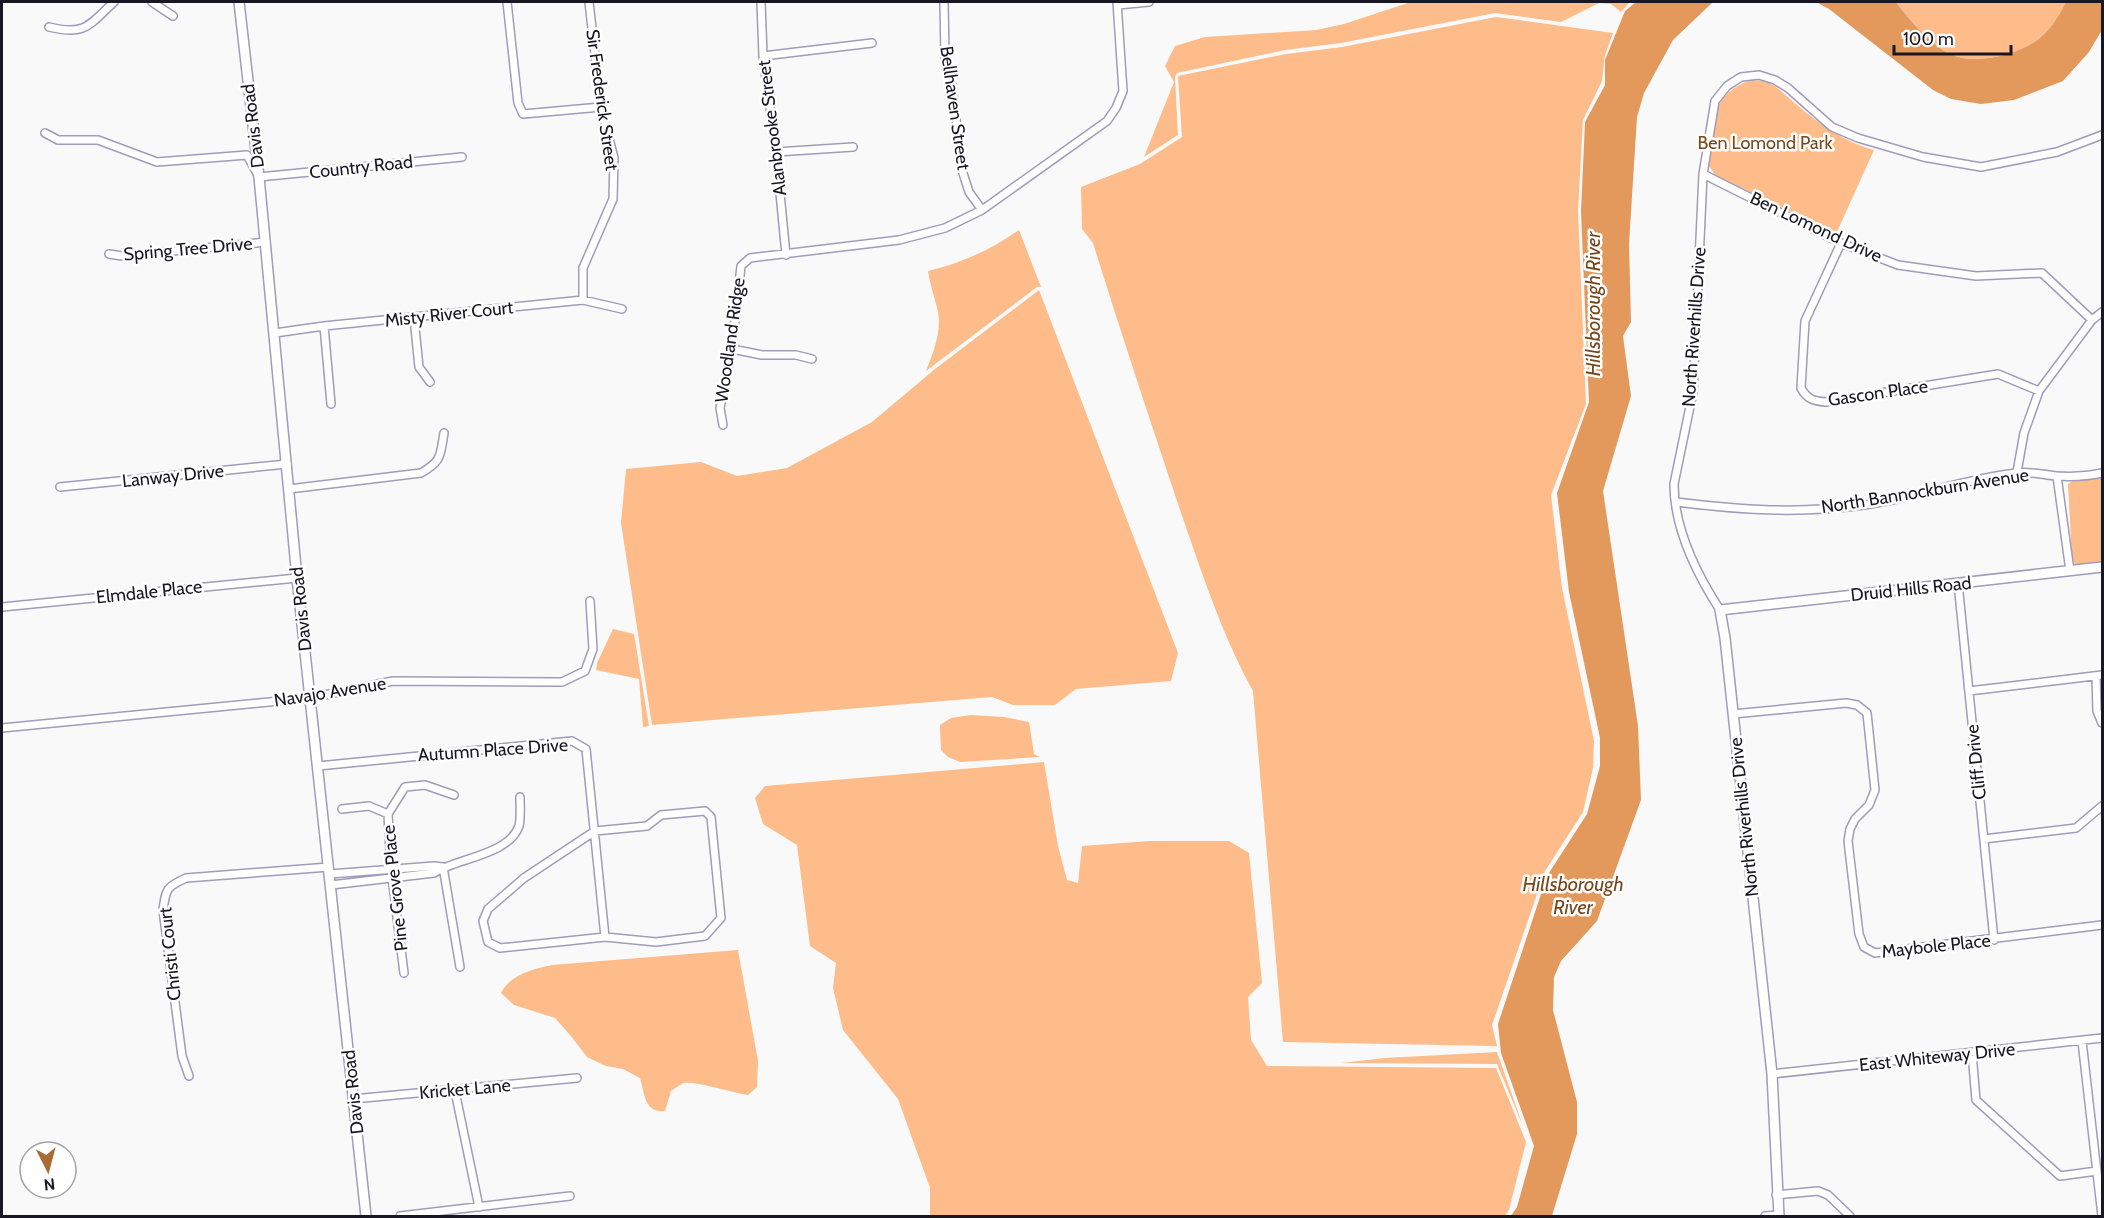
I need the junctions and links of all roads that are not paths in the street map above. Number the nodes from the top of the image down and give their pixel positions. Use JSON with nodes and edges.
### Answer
{"nodes":[{"id":1,"x":114,"y":2,"type":"edge"},
{"id":2,"x":152,"y":2,"type":"edge"},
{"id":3,"x":239,"y":2,"type":"edge"},
{"id":4,"x":507,"y":2,"type":"edge"},
{"id":5,"x":589,"y":2,"type":"edge"},
{"id":6,"x":760,"y":2,"type":"edge"},
{"id":7,"x":944,"y":2,"type":"edge"},
{"id":8,"x":1149,"y":2,"type":"edge"},
{"id":9,"x":1117,"y":3,"type":"edge"},
{"id":10,"x":173,"y":16,"type":"dead end"},
{"id":11,"x":49,"y":27,"type":"dead end"},
{"id":12,"x":872,"y":43,"type":"dead end"},
{"id":13,"x":763,"y":56,"type":"junction"},
{"id":14,"x":601,"y":107,"type":"junction"},
{"id":15,"x":45,"y":133,"type":"dead end"},
{"id":16,"x":2103,"y":135,"type":"edge"},
{"id":17,"x":853,"y":147,"type":"dead end"},
{"id":18,"x":776,"y":152,"type":"junction"},
{"id":19,"x":462,"y":157,"type":"dead end"},
{"id":20,"x":1703,"y":174,"type":"junction"},
{"id":21,"x":259,"y":177,"type":"junction"},
{"id":22,"x":982,"y":210,"type":"junction"},
{"id":23,"x":266,"y":242,"type":"junction"},
{"id":24,"x":1841,"y":243,"type":"junction"},
{"id":25,"x":109,"y":254,"type":"dead end"},
{"id":26,"x":786,"y":255,"type":"junction"},
{"id":27,"x":583,"y":300,"type":"junction"},
{"id":28,"x":622,"y":309,"type":"dead end"},
{"id":29,"x":2103,"y":312,"type":"edge"},
{"id":30,"x":414,"y":318,"type":"junction"},
{"id":31,"x":2092,"y":320,"type":"junction"},
{"id":32,"x":324,"y":326,"type":"junction"},
{"id":33,"x":276,"y":333,"type":"junction"},
{"id":34,"x":732,"y":349,"type":"junction"},
{"id":35,"x":812,"y":359,"type":"dead end"},
{"id":36,"x":430,"y":382,"type":"dead end"},
{"id":37,"x":2039,"y":391,"type":"junction"},
{"id":38,"x":331,"y":404,"type":"dead end"},
{"id":39,"x":723,"y":425,"type":"dead end"},
{"id":40,"x":444,"y":433,"type":"dead end"},
{"id":41,"x":287,"y":464,"type":"junction"},
{"id":42,"x":2017,"y":472,"type":"junction"},
{"id":43,"x":2103,"y":473,"type":"edge"},
{"id":44,"x":2057,"y":476,"type":"junction"},
{"id":45,"x":60,"y":487,"type":"dead end"},
{"id":46,"x":289,"y":489,"type":"junction"},
{"id":47,"x":1676,"y":502,"type":"junction"},
{"id":48,"x":2103,"y":567,"type":"edge"},
{"id":49,"x":2070,"y":571,"type":"junction"},
{"id":50,"x":297,"y":578,"type":"junction"},
{"id":51,"x":1958,"y":583,"type":"junction"},
{"id":52,"x":590,"y":601,"type":"dead end"},
{"id":53,"x":2,"y":607,"type":"edge"},
{"id":54,"x":1720,"y":610,"type":"junction"},
{"id":55,"x":2099,"y":675,"type":"edge"},
{"id":56,"x":1969,"y":691,"type":"junction"},
{"id":57,"x":310,"y":699,"type":"junction"},
{"id":58,"x":1733,"y":714,"type":"junction"},
{"id":59,"x":2103,"y":723,"type":"edge"},
{"id":60,"x":2,"y":728,"type":"edge"},
{"id":61,"x":318,"y":766,"type":"junction"},
{"id":62,"x":454,"y":795,"type":"dead end"},
{"id":63,"x":520,"y":797,"type":"dead end"},
{"id":64,"x":2103,"y":806,"type":"edge"},
{"id":65,"x":342,"y":809,"type":"dead end"},
{"id":66,"x":388,"y":814,"type":"junction"},
{"id":67,"x":595,"y":831,"type":"junction"},
{"id":68,"x":1984,"y":839,"type":"junction"},
{"id":69,"x":443,"y":867,"type":"junction"},
{"id":70,"x":391,"y":869,"type":"junction"},
{"id":71,"x":330,"y":871,"type":"junction"},
{"id":72,"x":392,"y":879,"type":"junction"},
{"id":73,"x":331,"y":885,"type":"junction"},
{"id":74,"x":2103,"y":925,"type":"edge"},
{"id":75,"x":605,"y":937,"type":"junction"},
{"id":76,"x":1994,"y":940,"type":"junction"},
{"id":77,"x":460,"y":967,"type":"dead end"},
{"id":78,"x":404,"y":973,"type":"dead end"},
{"id":79,"x":2103,"y":1038,"type":"edge"},
{"id":80,"x":2082,"y":1041,"type":"junction"},
{"id":81,"x":1972,"y":1053,"type":"junction"},
{"id":82,"x":1772,"y":1074,"type":"junction"},
{"id":83,"x":189,"y":1076,"type":"dead end"},
{"id":84,"x":577,"y":1078,"type":"dead end"},
{"id":85,"x":455,"y":1091,"type":"junction"},
{"id":86,"x":353,"y":1099,"type":"junction"},
{"id":87,"x":2097,"y":1171,"type":"junction"},
{"id":88,"x":1776,"y":1195,"type":"junction"},
{"id":89,"x":570,"y":1196,"type":"dead end"},
{"id":90,"x":478,"y":1207,"type":"junction"},
{"id":91,"x":366,"y":1216,"type":"edge"},
{"id":92,"x":400,"y":1216,"type":"edge"},
{"id":93,"x":1765,"y":1216,"type":"edge"},
{"id":94,"x":1778,"y":1216,"type":"edge"},
{"id":95,"x":1850,"y":1216,"type":"edge"},
{"id":96,"x":2102,"y":1216,"type":"edge"}],
"edges":[{"from":1,"to":11,"type":"street"},
{"from":2,"to":10,"type":"street"},
{"from":3,"to":21,"type":"street","name":"Davis Road"},
{"from":4,"to":14,"type":"street"},
{"from":5,"to":14,"type":"street","name":"Sir Frederick Street"},
{"from":6,"to":13,"type":"street","name":"Alanbrooke Street"},
{"from":7,"to":22,"type":"street","name":"Bellhaven Street"},
{"from":8,"to":9,"type":"street"},
{"from":9,"to":22,"type":"street","name":"Woodland Ridge"},
{"from":12,"to":13,"type":"street"},
{"from":13,"to":18,"type":"street","name":"Alanbrooke Street"},
{"from":14,"to":27,"type":"street","name":"Sir Frederick Street"},
{"from":15,"to":21,"type":"street"},
{"from":16,"to":20,"type":"street","name":"North Riverhills Drive"},
{"from":17,"to":18,"type":"street"},
{"from":18,"to":26,"type":"street","name":"Alanbrooke Street"},
{"from":19,"to":21,"type":"street","name":"Country Road"},
{"from":20,"to":24,"type":"street","name":"Ben Lomond Drive"},
{"from":20,"to":47,"type":"street","name":"North Riverhills Drive"},
{"from":21,"to":23,"type":"street","name":"Davis Road"},
{"from":22,"to":26,"type":"street","name":"Woodland Ridge"},
{"from":23,"to":25,"type":"street","name":"Spring Tree Drive"},
{"from":23,"to":33,"type":"street","name":"Davis Road"},
{"from":24,"to":31,"type":"street","name":"Ben Lomond Drive"},
{"from":24,"to":37,"type":"street","name":"Gascon Place"},
{"from":26,"to":34,"type":"street","name":"Woodland Ridge"},
{"from":27,"to":28,"type":"street","name":"Misty River Court"},
{"from":27,"to":30,"type":"street","name":"Misty River Court"},
{"from":29,"to":31,"type":"street"},
{"from":30,"to":32,"type":"street","name":"Misty River Court"},
{"from":30,"to":36,"type":"street"},
{"from":31,"to":37,"type":"street"},
{"from":32,"to":33,"type":"street","name":"Misty River Court"},
{"from":32,"to":38,"type":"street"},
{"from":33,"to":41,"type":"street","name":"Davis Road"},
{"from":34,"to":35,"type":"street"},
{"from":34,"to":39,"type":"street","name":"Woodland Ridge"},
{"from":37,"to":42,"type":"street"},
{"from":40,"to":46,"type":"street"},
{"from":41,"to":45,"type":"street","name":"Lanway Drive"},
{"from":41,"to":46,"type":"street","name":"Davis Road"},
{"from":42,"to":44,"type":"street","name":"North Bannockburn Avenue"},
{"from":42,"to":47,"type":"street","name":"North Bannockburn Avenue"},
{"from":43,"to":44,"type":"street","name":"North Bannockburn Avenue"},
{"from":44,"to":49,"type":"street"},
{"from":46,"to":50,"type":"street","name":"Davis Road"},
{"from":47,"to":54,"type":"street","name":"North Riverhills Drive"},
{"from":48,"to":49,"type":"street","name":"Druid Hills Road"},
{"from":49,"to":51,"type":"street","name":"Druid Hills Road"},
{"from":50,"to":53,"type":"street","name":"Elmdale Place"},
{"from":50,"to":57,"type":"street","name":"Davis Road"},
{"from":51,"to":54,"type":"street","name":"Druid Hills Road"},
{"from":51,"to":56,"type":"street","name":"Cliff Drive"},
{"from":52,"to":57,"type":"street","name":"Navajo Avenue"},
{"from":54,"to":58,"type":"street","name":"North Riverhills Drive"},
{"from":55,"to":56,"type":"street"},
{"from":55,"to":59,"type":"street"},
{"from":56,"to":68,"type":"street","name":"Cliff Drive"},
{"from":57,"to":60,"type":"street","name":"Navajo Avenue"},
{"from":57,"to":61,"type":"street","name":"Davis Road"},
{"from":58,"to":76,"type":"street","name":"Maybole Place"},
{"from":58,"to":82,"type":"street","name":"North Riverhills Drive"},
{"from":61,"to":67,"type":"street","name":"Autumn Place Drive"},
{"from":61,"to":71,"type":"street","name":"Davis Road"},
{"from":62,"to":66,"type":"street"},
{"from":63,"to":69,"type":"street"},
{"from":64,"to":68,"type":"street"},
{"from":65,"to":66,"type":"street","name":"Pine Grove Place"},
{"from":66,"to":70,"type":"street","name":"Pine Grove Place"},
{"from":67,"to":75,"type":"street","name":"Autumn Place Drive"},
{"from":67,"to":75,"type":"street"},
{"from":67,"to":75,"type":"street"},
{"from":68,"to":76,"type":"street","name":"Cliff Drive"},
{"from":69,"to":70,"type":"street","name":"Christi Court"},
{"from":69,"to":72,"type":"street"},
{"from":69,"to":77,"type":"street"},
{"from":70,"to":71,"type":"street","name":"Christi Court"},
{"from":70,"to":72,"type":"street","name":"Pine Grove Place"},
{"from":71,"to":73,"type":"street","name":"Davis Road"},
{"from":71,"to":83,"type":"street","name":"Christi Court"},
{"from":72,"to":73,"type":"street"},
{"from":72,"to":78,"type":"street","name":"Pine Grove Place"},
{"from":73,"to":86,"type":"street","name":"Davis Road"},
{"from":74,"to":76,"type":"street","name":"Maybole Place"},
{"from":79,"to":80,"type":"street","name":"East Whiteway Drive"},
{"from":80,"to":81,"type":"street","name":"East Whiteway Drive"},
{"from":80,"to":87,"type":"street"},
{"from":81,"to":82,"type":"street","name":"East Whiteway Drive"},
{"from":81,"to":87,"type":"street"},
{"from":82,"to":88,"type":"street","name":"North Riverhills Drive"},
{"from":84,"to":85,"type":"street","name":"Kricket Lane"},
{"from":85,"to":86,"type":"street","name":"Kricket Lane"},
{"from":85,"to":90,"type":"street"},
{"from":86,"to":91,"type":"street","name":"Davis Road"},
{"from":87,"to":96,"type":"street"},
{"from":88,"to":94,"type":"street","name":"North Riverhills Drive"},
{"from":88,"to":95,"type":"street"},
{"from":89,"to":90,"type":"street"},
{"from":90,"to":92,"type":"street"},
{"from":93,"to":94,"type":"street"}]}
